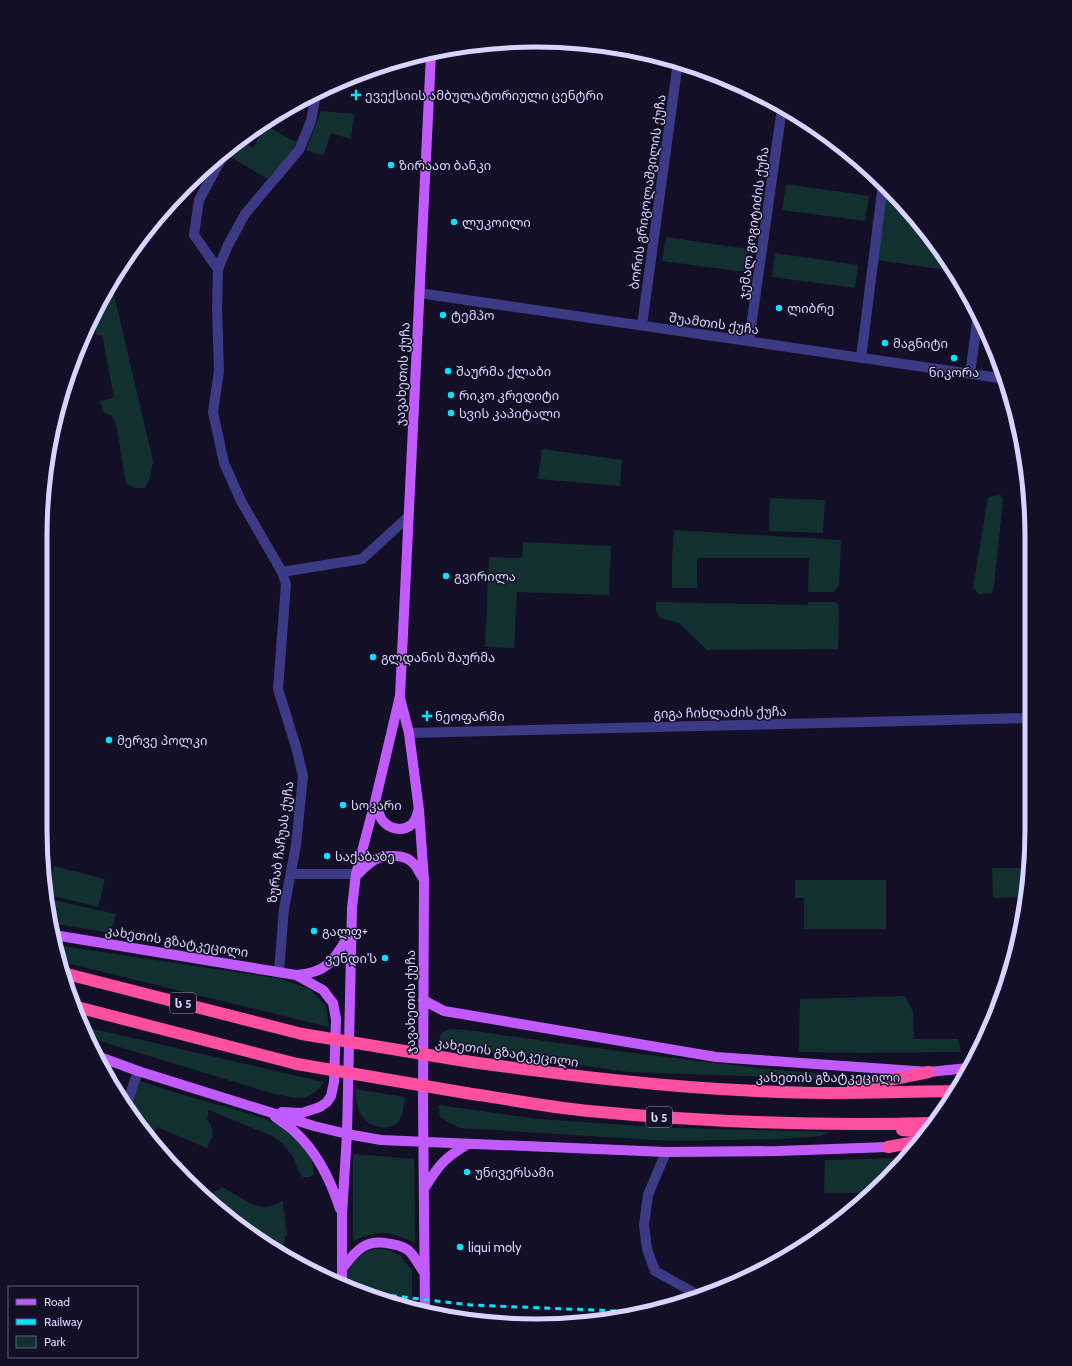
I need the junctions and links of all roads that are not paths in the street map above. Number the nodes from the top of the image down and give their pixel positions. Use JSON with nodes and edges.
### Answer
{"nodes":[{"id":1,"x":431,"y":59,"type":"edge"},
{"id":2,"x":677,"y":68,"type":"edge"},
{"id":3,"x":315,"y":100,"type":"edge"},
{"id":4,"x":781,"y":114,"type":"edge"},
{"id":5,"x":213,"y":169,"type":"edge"},
{"id":6,"x":881,"y":189,"type":"edge"},
{"id":7,"x":218,"y":269,"type":"junction"},
{"id":8,"x":419,"y":293,"type":"junction"},
{"id":9,"x":977,"y":324,"type":"edge"},
{"id":10,"x":642,"y":325,"type":"junction"},
{"id":11,"x":749,"y":341,"type":"junction"},
{"id":12,"x":861,"y":358,"type":"junction"},
{"id":13,"x":970,"y":374,"type":"junction"},
{"id":14,"x":999,"y":378,"type":"edge"},
{"id":15,"x":408,"y":517,"type":"junction"},
{"id":16,"x":282,"y":572,"type":"junction"},
{"id":17,"x":400,"y":696,"type":"junction"},
{"id":18,"x":1025,"y":718,"type":"edge"},
{"id":19,"x":408,"y":733,"type":"junction"},
{"id":20,"x":375,"y":802,"type":"junction"},
{"id":21,"x":419,"y":810,"type":"junction"},
{"id":22,"x":291,"y":874,"type":"junction"},
{"id":23,"x":356,"y":875,"type":"junction"},
{"id":24,"x":424,"y":880,"type":"junction"},
{"id":25,"x":351,"y":931,"type":"junction"},
{"id":26,"x":59,"y":936,"type":"edge"},
{"id":27,"x":279,"y":971,"type":"junction"},
{"id":28,"x":296,"y":974,"type":"junction"},
{"id":29,"x":69,"y":975,"type":"edge"},
{"id":30,"x":424,"y":1000,"type":"junction"},
{"id":31,"x":81,"y":1008,"type":"edge"},
{"id":32,"x":104,"y":1059,"type":"edge"},
{"id":33,"x":962,"y":1069,"type":"edge"},
{"id":34,"x":138,"y":1071,"type":"junction"},
{"id":35,"x":929,"y":1072,"type":"junction"},
{"id":36,"x":949,"y":1091,"type":"edge"},
{"id":37,"x":822,"y":1093,"type":"junction"},
{"id":38,"x":128,"y":1101,"type":"edge"},
{"id":39,"x":267,"y":1111,"type":"junction"},
{"id":40,"x":928,"y":1123,"type":"edge"},
{"id":41,"x":854,"y":1125,"type":"junction"},
{"id":42,"x":921,"y":1132,"type":"edge"},
{"id":43,"x":346,"y":1134,"type":"junction"},
{"id":44,"x":423,"y":1142,"type":"junction"},
{"id":45,"x":912,"y":1143,"type":"edge"},
{"id":46,"x":469,"y":1144,"type":"junction"},
{"id":47,"x":888,"y":1147,"type":"junction"},
{"id":48,"x":908,"y":1147,"type":"edge"},
{"id":49,"x":666,"y":1152,"type":"junction"},
{"id":50,"x":424,"y":1189,"type":"junction"},
{"id":51,"x":342,"y":1215,"type":"junction"},
{"id":52,"x":342,"y":1269,"type":"junction"},
{"id":53,"x":425,"y":1274,"type":"junction"},
{"id":54,"x":342,"y":1279,"type":"edge"},
{"id":55,"x":694,"y":1293,"type":"edge"},
{"id":56,"x":425,"y":1306,"type":"edge"}],
"edges":[{"from":1,"to":8,"type":"main road","name":"ჯავახეთის ქუჩა"},
{"from":2,"to":10,"type":"street","name":"ბორის გრიგოლაშვილის ქუჩა"},
{"from":3,"to":7,"type":"street"},
{"from":4,"to":11,"type":"street","name":"ჯემალ გოგიტიძის ქუჩა"},
{"from":5,"to":7,"type":"street"},
{"from":6,"to":12,"type":"street"},
{"from":7,"to":16,"type":"street","name":"ზურაბ ჩაჩუას ქუჩა"},
{"from":8,"to":10,"type":"street","name":"შუამთის ქუჩა"},
{"from":8,"to":15,"type":"main road","name":"ჯავახეთის ქუჩა"},
{"from":9,"to":13,"type":"street"},
{"from":10,"to":11,"type":"street","name":"შუამთის ქუჩა"},
{"from":11,"to":12,"type":"street","name":"შუამთის ქუჩა"},
{"from":12,"to":13,"type":"street","name":"შუამთის ქუჩა"},
{"from":13,"to":14,"type":"street","name":"შუამთის ქუჩა"},
{"from":15,"to":16,"type":"street"},
{"from":15,"to":17,"type":"main road","name":"ჯავახეთის ქუჩა"},
{"from":16,"to":22,"type":"street","name":"ზურაბ ჩაჩუას ქუჩა"},
{"from":17,"to":19,"type":"main road","name":"ჯავახეთის ქუჩა"},
{"from":17,"to":20,"type":"main road","name":"ჯავახეთის ქუჩა"},
{"from":18,"to":19,"type":"street","name":"გიგა ჩიხლაძის ქუჩა"},
{"from":19,"to":21,"type":"main road","name":"ჯავახეთის ქუჩა"},
{"from":20,"to":21,"type":"main road"},
{"from":20,"to":23,"type":"main road","name":"ჯავახეთის ქუჩა"},
{"from":21,"to":24,"type":"main road","name":"ჯავახეთის ქუჩა"},
{"from":22,"to":23,"type":"street"},
{"from":22,"to":27,"type":"street","name":"ზურაბ ჩაჩუას ქუჩა"},
{"from":23,"to":24,"type":"main road"},
{"from":23,"to":25,"type":"main road","name":"ჯავახეთის ქუჩა"},
{"from":24,"to":30,"type":"main road","name":"ჯავახეთის ქუჩა"},
{"from":25,"to":28,"type":"main road"},
{"from":25,"to":43,"type":"main road","name":"ჯავახეთის ქუჩა"},
{"from":26,"to":27,"type":"main road","name":"კახეთის გზატკეცილი"},
{"from":27,"to":28,"type":"main road","name":"კახეთის გზატკეცილი"},
{"from":28,"to":39,"type":"main road"},
{"from":29,"to":37,"type":"highway","name":"კახეთის გზატკეცილი","number":"ს 5","bridge":true},
{"from":30,"to":35,"type":"main road","name":"კახეთის გზატკეცილი"},
{"from":30,"to":44,"type":"main road","name":"ჯავახეთის ქუჩა"},
{"from":31,"to":41,"type":"highway","number":"ს 5","bridge":true},
{"from":32,"to":34,"type":"main road"},
{"from":33,"to":35,"type":"main road","name":"კახეთის გზატკეცილი"},
{"from":34,"to":38,"type":"street"},
{"from":34,"to":39,"type":"main road"},
{"from":35,"to":37,"type":"highway"},
{"from":36,"to":37,"type":"highway","name":"კახეთის გზატკეცილი","number":"ს 5"},
{"from":39,"to":43,"type":"main road"},
{"from":39,"to":51,"type":"main road"},
{"from":40,"to":41,"type":"highway","number":"ს 5"},
{"from":41,"to":42,"type":"highway"},
{"from":43,"to":44,"type":"main road"},
{"from":43,"to":51,"type":"main road","name":"ჯავახეთის ქუჩა"},
{"from":44,"to":46,"type":"main road"},
{"from":44,"to":50,"type":"main road","name":"ჯავახეთის ქუჩა"},
{"from":45,"to":47,"type":"highway"},
{"from":46,"to":49,"type":"main road"},
{"from":46,"to":50,"type":"main road"},
{"from":47,"to":48,"type":"street"},
{"from":47,"to":49,"type":"main road"},
{"from":49,"to":55,"type":"street"},
{"from":50,"to":53,"type":"main road","name":"ჯავახეთის ქუჩა"},
{"from":51,"to":52,"type":"main road","name":"ჯავახეთის ქუჩა"},
{"from":52,"to":53,"type":"main road"},
{"from":52,"to":54,"type":"main road","name":"ჯავახეთის ქუჩა"},
{"from":53,"to":56,"type":"main road","name":"ჯავახეთის ქუჩა"}]}
